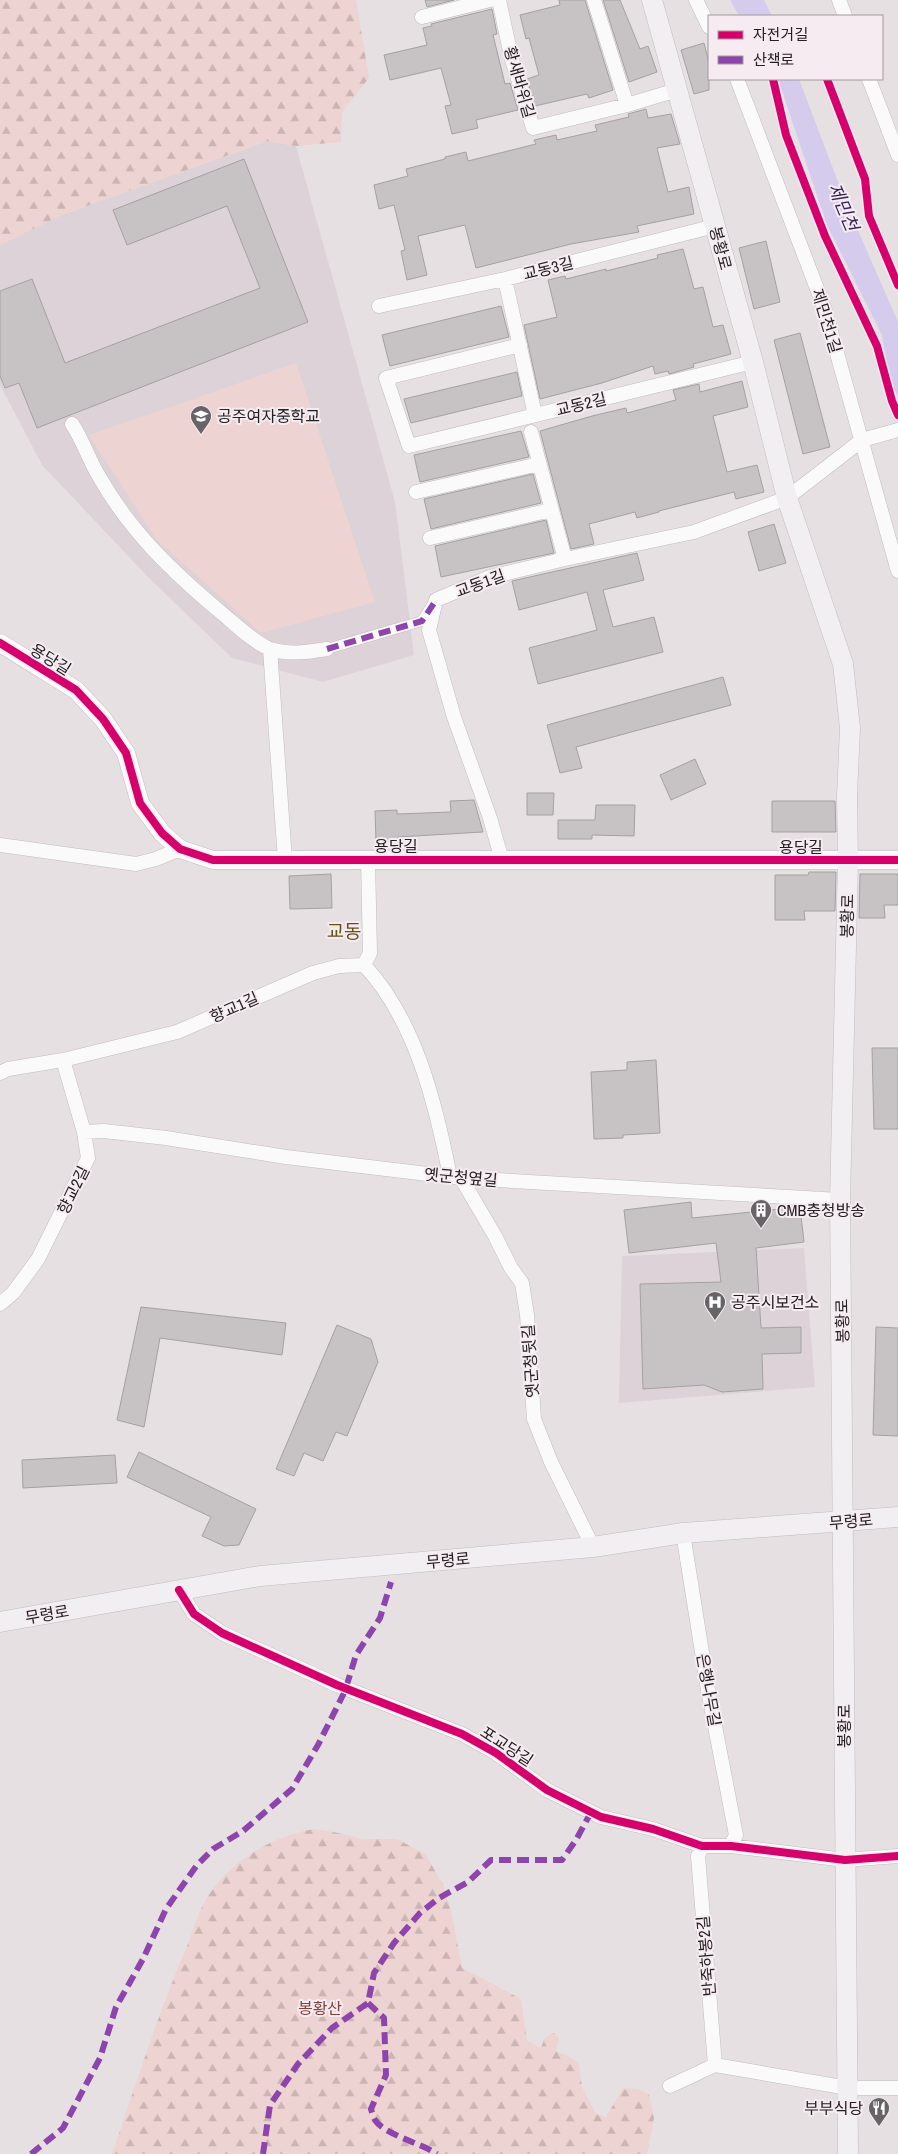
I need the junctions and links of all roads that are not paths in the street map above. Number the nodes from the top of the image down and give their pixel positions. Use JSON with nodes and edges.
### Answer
{"nodes":[{"id":1,"x":490,"y":0,"type":"edge"},
{"id":2,"x":498,"y":0,"type":"edge"},
{"id":3,"x":594,"y":0,"type":"edge"},
{"id":4,"x":652,"y":0,"type":"edge"},
{"id":5,"x":696,"y":0,"type":"edge"},
{"id":6,"x":839,"y":0,"type":"edge"},
{"id":7,"x":845,"y":15,"type":"edge"},
{"id":8,"x":422,"y":17,"type":"dead end"},
{"id":9,"x":708,"y":24,"type":"edge"},
{"id":10,"x":737,"y":80,"type":"edge"},
{"id":11,"x":869,"y":80,"type":"edge"},
{"id":12,"x":677,"y":90,"type":"junction"},
{"id":13,"x":627,"y":105,"type":"junction"},
{"id":14,"x":898,"y":155,"type":"edge"},
{"id":15,"x":715,"y":226,"type":"junction"},
{"id":16,"x":505,"y":278,"type":"junction"},
{"id":17,"x":379,"y":306,"type":"dead end"},
{"id":18,"x":520,"y":345,"type":"junction"},
{"id":19,"x":753,"y":362,"type":"junction"},
{"id":20,"x":535,"y":415,"type":"junction"},
{"id":21,"x":72,"y":424,"type":"dead end"},
{"id":22,"x":898,"y":430,"type":"edge"},
{"id":23,"x":531,"y":432,"type":"dead end"},
{"id":24,"x":862,"y":440,"type":"junction"},
{"id":25,"x":539,"y":464,"type":"junction"},
{"id":26,"x":416,"y":492,"type":"dead end"},
{"id":27,"x":787,"y":498,"type":"junction"},
{"id":28,"x":550,"y":510,"type":"junction"},
{"id":29,"x":430,"y":538,"type":"dead end"},
{"id":30,"x":565,"y":559,"type":"junction"},
{"id":31,"x":898,"y":570,"type":"edge"},
{"id":32,"x":436,"y":600,"type":"junction"},
{"id":33,"x":0,"y":643,"type":"edge"},
{"id":34,"x":270,"y":649,"type":"junction"},
{"id":35,"x":327,"y":649,"type":"joint"},
{"id":36,"x":0,"y":845,"type":"edge"},
{"id":37,"x":180,"y":850,"type":"junction"},
{"id":38,"x":285,"y":860,"type":"junction"},
{"id":39,"x":368,"y":860,"type":"junction"},
{"id":40,"x":502,"y":860,"type":"junction"},
{"id":41,"x":898,"y":860,"type":"edge"},
{"id":42,"x":848,"y":861,"type":"junction"},
{"id":43,"x":364,"y":964,"type":"junction"},
{"id":44,"x":63,"y":1060,"type":"junction"},
{"id":45,"x":0,"y":1073,"type":"edge"},
{"id":46,"x":84,"y":1132,"type":"junction"},
{"id":47,"x":455,"y":1178,"type":"junction"},
{"id":48,"x":840,"y":1200,"type":"junction"},
{"id":49,"x":0,"y":1304,"type":"edge"},
{"id":50,"x":898,"y":1517,"type":"edge"},
{"id":51,"x":844,"y":1522,"type":"junction"},
{"id":52,"x":682,"y":1533,"type":"junction"},
{"id":53,"x":593,"y":1547,"type":"junction"},
{"id":54,"x":179,"y":1590,"type":"junction"},
{"id":55,"x":0,"y":1622,"type":"edge"},
{"id":56,"x":702,"y":1846,"type":"junction"},
{"id":57,"x":731,"y":1846,"type":"junction"},
{"id":58,"x":898,"y":1856,"type":"edge"},
{"id":59,"x":845,"y":1860,"type":"junction"},
{"id":60,"x":714,"y":2066,"type":"junction"},
{"id":61,"x":670,"y":2086,"type":"dead end"},
{"id":62,"x":848,"y":2088,"type":"junction"},
{"id":63,"x":898,"y":2088,"type":"edge"},
{"id":64,"x":848,"y":2154,"type":"edge"}],
"edges":[{"from":1,"to":8,"type":"street"},
{"from":2,"to":13,"type":"street","name":"황새바위길"},
{"from":3,"to":13,"type":"street"},
{"from":4,"to":12,"type":"main road","name":"봉황로"},
{"from":5,"to":9,"type":"street"},
{"from":6,"to":7,"type":"street"},
{"from":10,"to":24,"type":"street","name":"제민천1길"},
{"from":11,"to":14,"type":"street"},
{"from":12,"to":13,"type":"street","name":"황새바위길"},
{"from":12,"to":15,"type":"main road","name":"봉황로"},
{"from":15,"to":16,"type":"street","name":"교동3길"},
{"from":15,"to":19,"type":"main road","name":"봉황로"},
{"from":16,"to":17,"type":"street","name":"교동3길"},
{"from":16,"to":18,"type":"street"},
{"from":18,"to":20,"type":"street"},
{"from":18,"to":20,"type":"street","name":"교동2길"},
{"from":19,"to":20,"type":"street","name":"교동2길"},
{"from":19,"to":27,"type":"main road","name":"봉황로"},
{"from":21,"to":34,"type":"street"},
{"from":22,"to":24,"type":"street"},
{"from":23,"to":25,"type":"street"},
{"from":24,"to":27,"type":"street"},
{"from":24,"to":31,"type":"street","name":"제민천1길"},
{"from":25,"to":26,"type":"street"},
{"from":25,"to":28,"type":"street"},
{"from":27,"to":30,"type":"street","name":"교동1길"},
{"from":27,"to":42,"type":"main road","name":"봉황로"},
{"from":28,"to":29,"type":"street"},
{"from":28,"to":30,"type":"street"},
{"from":30,"to":32,"type":"street","name":"교동1길"},
{"from":32,"to":35,"type":"street"},
{"from":32,"to":40,"type":"street","name":"교동1길"},
{"from":33,"to":37,"type":"street","name":"용당길"},
{"from":34,"to":35,"type":"street"},
{"from":34,"to":38,"type":"street"},
{"from":36,"to":37,"type":"street"},
{"from":37,"to":38,"type":"street","name":"용당길"},
{"from":38,"to":39,"type":"street","name":"용당길"},
{"from":39,"to":40,"type":"street","name":"용당길"},
{"from":39,"to":43,"type":"street"},
{"from":40,"to":42,"type":"street","name":"용당길"},
{"from":41,"to":42,"type":"street","name":"용당길"},
{"from":42,"to":48,"type":"main road","name":"봉황로"},
{"from":43,"to":44,"type":"street","name":"향교1길"},
{"from":43,"to":47,"type":"street","name":"옛군청뒷길"},
{"from":44,"to":45,"type":"street","name":"향교1길"},
{"from":44,"to":46,"type":"street","name":"향교2길"},
{"from":46,"to":47,"type":"street","name":"옛군청옆길"},
{"from":46,"to":49,"type":"street","name":"향교2길"},
{"from":47,"to":48,"type":"street","name":"옛군청옆길"},
{"from":47,"to":53,"type":"street","name":"옛군청뒷길"},
{"from":48,"to":51,"type":"main road","name":"봉황로"},
{"from":50,"to":51,"type":"main road","name":"무령로"},
{"from":51,"to":52,"type":"main road","name":"무령로"},
{"from":51,"to":59,"type":"main road","name":"봉황로"},
{"from":52,"to":53,"type":"main road","name":"무령로"},
{"from":52,"to":57,"type":"street","name":"은행나무길"},
{"from":53,"to":54,"type":"main road","name":"무령로"},
{"from":54,"to":55,"type":"main road","name":"무령로"},
{"from":54,"to":56,"type":"street","name":"포교당길"},
{"from":56,"to":57,"type":"street","name":"포교당길"},
{"from":56,"to":60,"type":"street","name":"반죽하봉2길"},
{"from":57,"to":59,"type":"street","name":"포교당길"},
{"from":58,"to":59,"type":"street","name":"포교당길"},
{"from":59,"to":62,"type":"main road","name":"봉황로"},
{"from":60,"to":61,"type":"street"},
{"from":60,"to":62,"type":"street"},
{"from":62,"to":63,"type":"street"},
{"from":62,"to":64,"type":"main road","name":"봉황로"}]}
